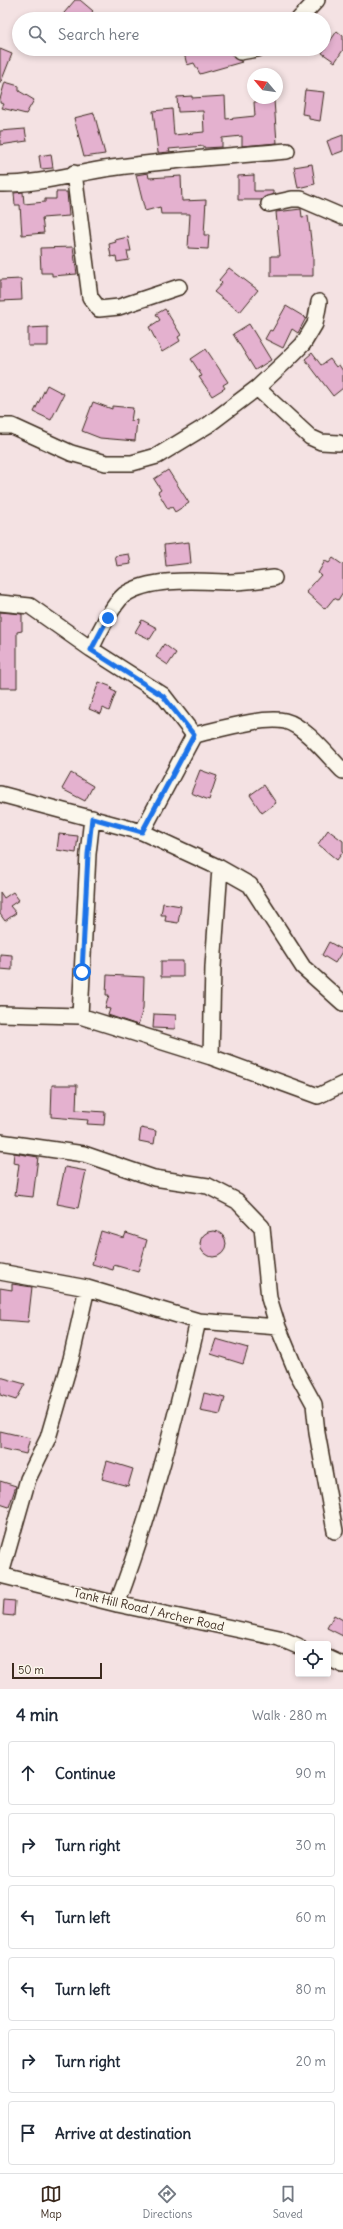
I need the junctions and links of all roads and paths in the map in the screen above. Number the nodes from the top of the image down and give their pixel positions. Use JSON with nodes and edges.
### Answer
{"nodes":[{"id":1,"x":317,"y":0,"type":"edge"},
{"id":2,"x":306,"y":12,"type":"edge"},
{"id":3,"x":287,"y":151,"type":"dead end"},
{"id":4,"x":74,"y":173,"type":"junction"},
{"id":5,"x":0,"y":184,"type":"edge"},
{"id":6,"x":269,"y":204,"type":"dead end"},
{"id":7,"x":343,"y":217,"type":"edge"},
{"id":8,"x":179,"y":287,"type":"dead end"},
{"id":9,"x":319,"y":302,"type":"dead end"},
{"id":10,"x":257,"y":388,"type":"junction"},
{"id":11,"x":0,"y":426,"type":"edge"},
{"id":12,"x":339,"y":443,"type":"dead end"},
{"id":13,"x":274,"y":578,"type":"dead end"},
{"id":14,"x":0,"y":603,"type":"edge"},
{"id":15,"x":91,"y":650,"type":"junction"},
{"id":16,"x":194,"y":735,"type":"junction"},
{"id":17,"x":343,"y":771,"type":"edge"},
{"id":18,"x":0,"y":794,"type":"edge"},
{"id":19,"x":92,"y":818,"type":"junction"},
{"id":20,"x":142,"y":832,"type":"junction"},
{"id":21,"x":220,"y":868,"type":"junction"},
{"id":22,"x":343,"y":1003,"type":"edge"},
{"id":23,"x":0,"y":1014,"type":"edge"},
{"id":24,"x":80,"y":1016,"type":"junction"},
{"id":25,"x":211,"y":1057,"type":"junction"},
{"id":26,"x":343,"y":1084,"type":"edge"},
{"id":27,"x":0,"y":1142,"type":"edge"},
{"id":28,"x":0,"y":1272,"type":"edge"},
{"id":29,"x":87,"y":1288,"type":"junction"},
{"id":30,"x":198,"y":1321,"type":"junction"},
{"id":31,"x":278,"y":1327,"type":"junction"},
{"id":32,"x":335,"y":1531,"type":"dead end"},
{"id":33,"x":0,"y":1574,"type":"edge"},
{"id":34,"x":117,"y":1604,"type":"junction"},
{"id":35,"x":295,"y":1645,"type":"edge"},
{"id":36,"x":331,"y":1659,"type":"edge"},
{"id":37,"x":343,"y":1665,"type":"edge"}],
"edges":[{"from":1,"to":2,"type":"street"},
{"from":3,"to":4,"type":"street"},
{"from":4,"to":5,"type":"street"},
{"from":4,"to":8,"type":"street"},
{"from":6,"to":7,"type":"street"},
{"from":9,"to":10,"type":"street"},
{"from":10,"to":11,"type":"street"},
{"from":10,"to":12,"type":"street"},
{"from":13,"to":15,"type":"street"},
{"from":14,"to":15,"type":"street"},
{"from":15,"to":16,"type":"street"},
{"from":16,"to":17,"type":"street"},
{"from":16,"to":20,"type":"street"},
{"from":18,"to":19,"type":"street"},
{"from":19,"to":20,"type":"street"},
{"from":19,"to":24,"type":"street"},
{"from":20,"to":21,"type":"street"},
{"from":21,"to":22,"type":"street"},
{"from":21,"to":25,"type":"street"},
{"from":23,"to":24,"type":"street"},
{"from":24,"to":25,"type":"street"},
{"from":25,"to":26,"type":"street"},
{"from":27,"to":31,"type":"street"},
{"from":28,"to":29,"type":"street"},
{"from":29,"to":30,"type":"street"},
{"from":29,"to":33,"type":"street"},
{"from":30,"to":31,"type":"street"},
{"from":30,"to":34,"type":"street"},
{"from":31,"to":32,"type":"street"},
{"from":33,"to":34,"type":"street","name":"Tank Hill Road / Archer Road"},
{"from":34,"to":35,"type":"street","name":"Tank Hill Road / Archer Road"},
{"from":36,"to":37,"type":"street"}]}
